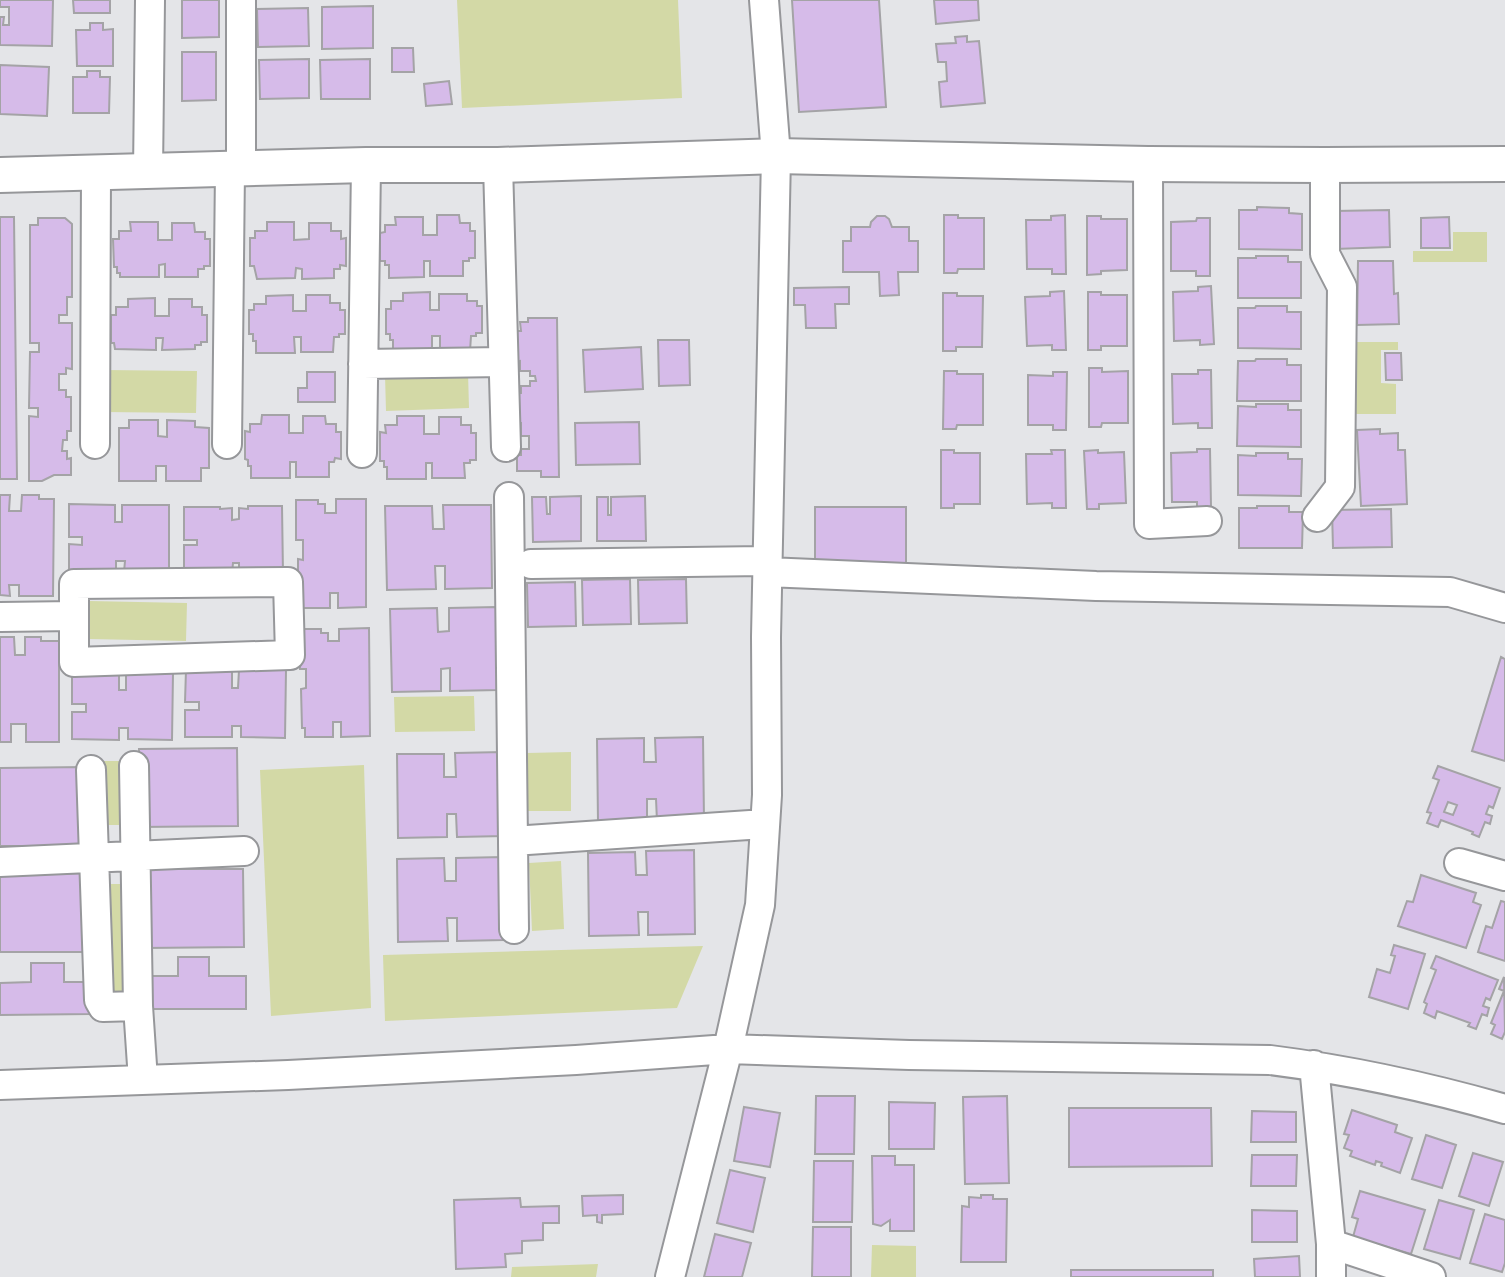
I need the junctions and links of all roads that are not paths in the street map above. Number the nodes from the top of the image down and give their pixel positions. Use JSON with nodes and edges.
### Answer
{"nodes":[{"id":1,"x":150,"y":0,"type":"edge"},
{"id":2,"x":241,"y":0,"type":"edge"},
{"id":3,"x":764,"y":0,"type":"edge"},
{"id":4,"x":776,"y":156,"type":"junction"},
{"id":5,"x":1148,"y":164,"type":"junction"},
{"id":6,"x":1505,"y":164,"type":"edge"},
{"id":7,"x":366,"y":165,"type":"junction"},
{"id":8,"x":498,"y":165,"type":"junction"},
{"id":9,"x":1325,"y":165,"type":"junction"},
{"id":10,"x":235,"y":169,"type":"junction"},
{"id":11,"x":148,"y":172,"type":"junction"},
{"id":12,"x":96,"y":173,"type":"junction"},
{"id":13,"x":0,"y":175,"type":"edge"},
{"id":14,"x":503,"y":362,"type":"junction"},
{"id":15,"x":363,"y":364,"type":"junction"},
{"id":16,"x":95,"y":444,"type":"dead end"},
{"id":17,"x":227,"y":444,"type":"dead end"},
{"id":18,"x":506,"y":447,"type":"dead end"},
{"id":19,"x":362,"y":453,"type":"dead end"},
{"id":20,"x":509,"y":497,"type":"dead end"},
{"id":21,"x":1317,"y":517,"type":"dead end"},
{"id":22,"x":1207,"y":521,"type":"dead end"},
{"id":23,"x":531,"y":564,"type":"dead end"},
{"id":24,"x":767,"y":566,"type":"junction"},
{"id":25,"x":1505,"y":608,"type":"edge"},
{"id":26,"x":74,"y":616,"type":"junction"},
{"id":27,"x":0,"y":617,"type":"edge"},
{"id":28,"x":134,"y":766,"type":"dead end"},
{"id":29,"x":91,"y":770,"type":"dead end"},
{"id":30,"x":765,"y":824,"type":"junction"},
{"id":31,"x":513,"y":841,"type":"junction"},
{"id":32,"x":244,"y":851,"type":"dead end"},
{"id":33,"x":135,"y":856,"type":"junction"},
{"id":34,"x":95,"y":858,"type":"junction"},
{"id":35,"x":0,"y":862,"type":"edge"},
{"id":36,"x":1459,"y":863,"type":"dead end"},
{"id":37,"x":1505,"y":876,"type":"edge"},
{"id":38,"x":514,"y":929,"type":"dead end"},
{"id":39,"x":138,"y":1006,"type":"junction"},
{"id":40,"x":728,"y":1049,"type":"junction"},
{"id":41,"x":1314,"y":1065,"type":"junction"},
{"id":42,"x":143,"y":1080,"type":"junction"},
{"id":43,"x":0,"y":1085,"type":"edge"},
{"id":44,"x":1505,"y":1109,"type":"edge"},
{"id":45,"x":1331,"y":1244,"type":"junction"},
{"id":46,"x":670,"y":1277,"type":"edge"},
{"id":47,"x":1331,"y":1277,"type":"edge"},
{"id":48,"x":1431,"y":1277,"type":"edge"}],
"edges":[{"from":1,"to":11,"type":"street"},
{"from":2,"to":10,"type":"street"},
{"from":3,"to":4,"type":"street"},
{"from":4,"to":5,"type":"street"},
{"from":4,"to":8,"type":"street"},
{"from":4,"to":24,"type":"street"},
{"from":5,"to":9,"type":"street"},
{"from":5,"to":22,"type":"street"},
{"from":6,"to":9,"type":"street"},
{"from":7,"to":8,"type":"street"},
{"from":7,"to":10,"type":"street"},
{"from":7,"to":15,"type":"street"},
{"from":8,"to":14,"type":"street"},
{"from":9,"to":21,"type":"street"},
{"from":10,"to":11,"type":"street"},
{"from":10,"to":17,"type":"street"},
{"from":11,"to":12,"type":"street"},
{"from":12,"to":13,"type":"street"},
{"from":12,"to":16,"type":"street"},
{"from":14,"to":15,"type":"street"},
{"from":14,"to":18,"type":"street"},
{"from":15,"to":19,"type":"street"},
{"from":20,"to":31,"type":"street"},
{"from":23,"to":24,"type":"street"},
{"from":24,"to":25,"type":"street"},
{"from":24,"to":30,"type":"street"},
{"from":26,"to":26,"type":"street"},
{"from":26,"to":27,"type":"street"},
{"from":28,"to":33,"type":"street"},
{"from":29,"to":34,"type":"street"},
{"from":30,"to":31,"type":"street"},
{"from":30,"to":40,"type":"street"},
{"from":31,"to":38,"type":"street"},
{"from":32,"to":33,"type":"street"},
{"from":33,"to":34,"type":"street"},
{"from":33,"to":39,"type":"street"},
{"from":34,"to":35,"type":"street"},
{"from":34,"to":39,"type":"street"},
{"from":36,"to":37,"type":"street"},
{"from":39,"to":42,"type":"street"},
{"from":40,"to":41,"type":"street"},
{"from":40,"to":42,"type":"street"},
{"from":40,"to":46,"type":"street"},
{"from":41,"to":44,"type":"street"},
{"from":41,"to":45,"type":"street"},
{"from":42,"to":43,"type":"street"},
{"from":45,"to":47,"type":"street"},
{"from":45,"to":48,"type":"street"}]}
